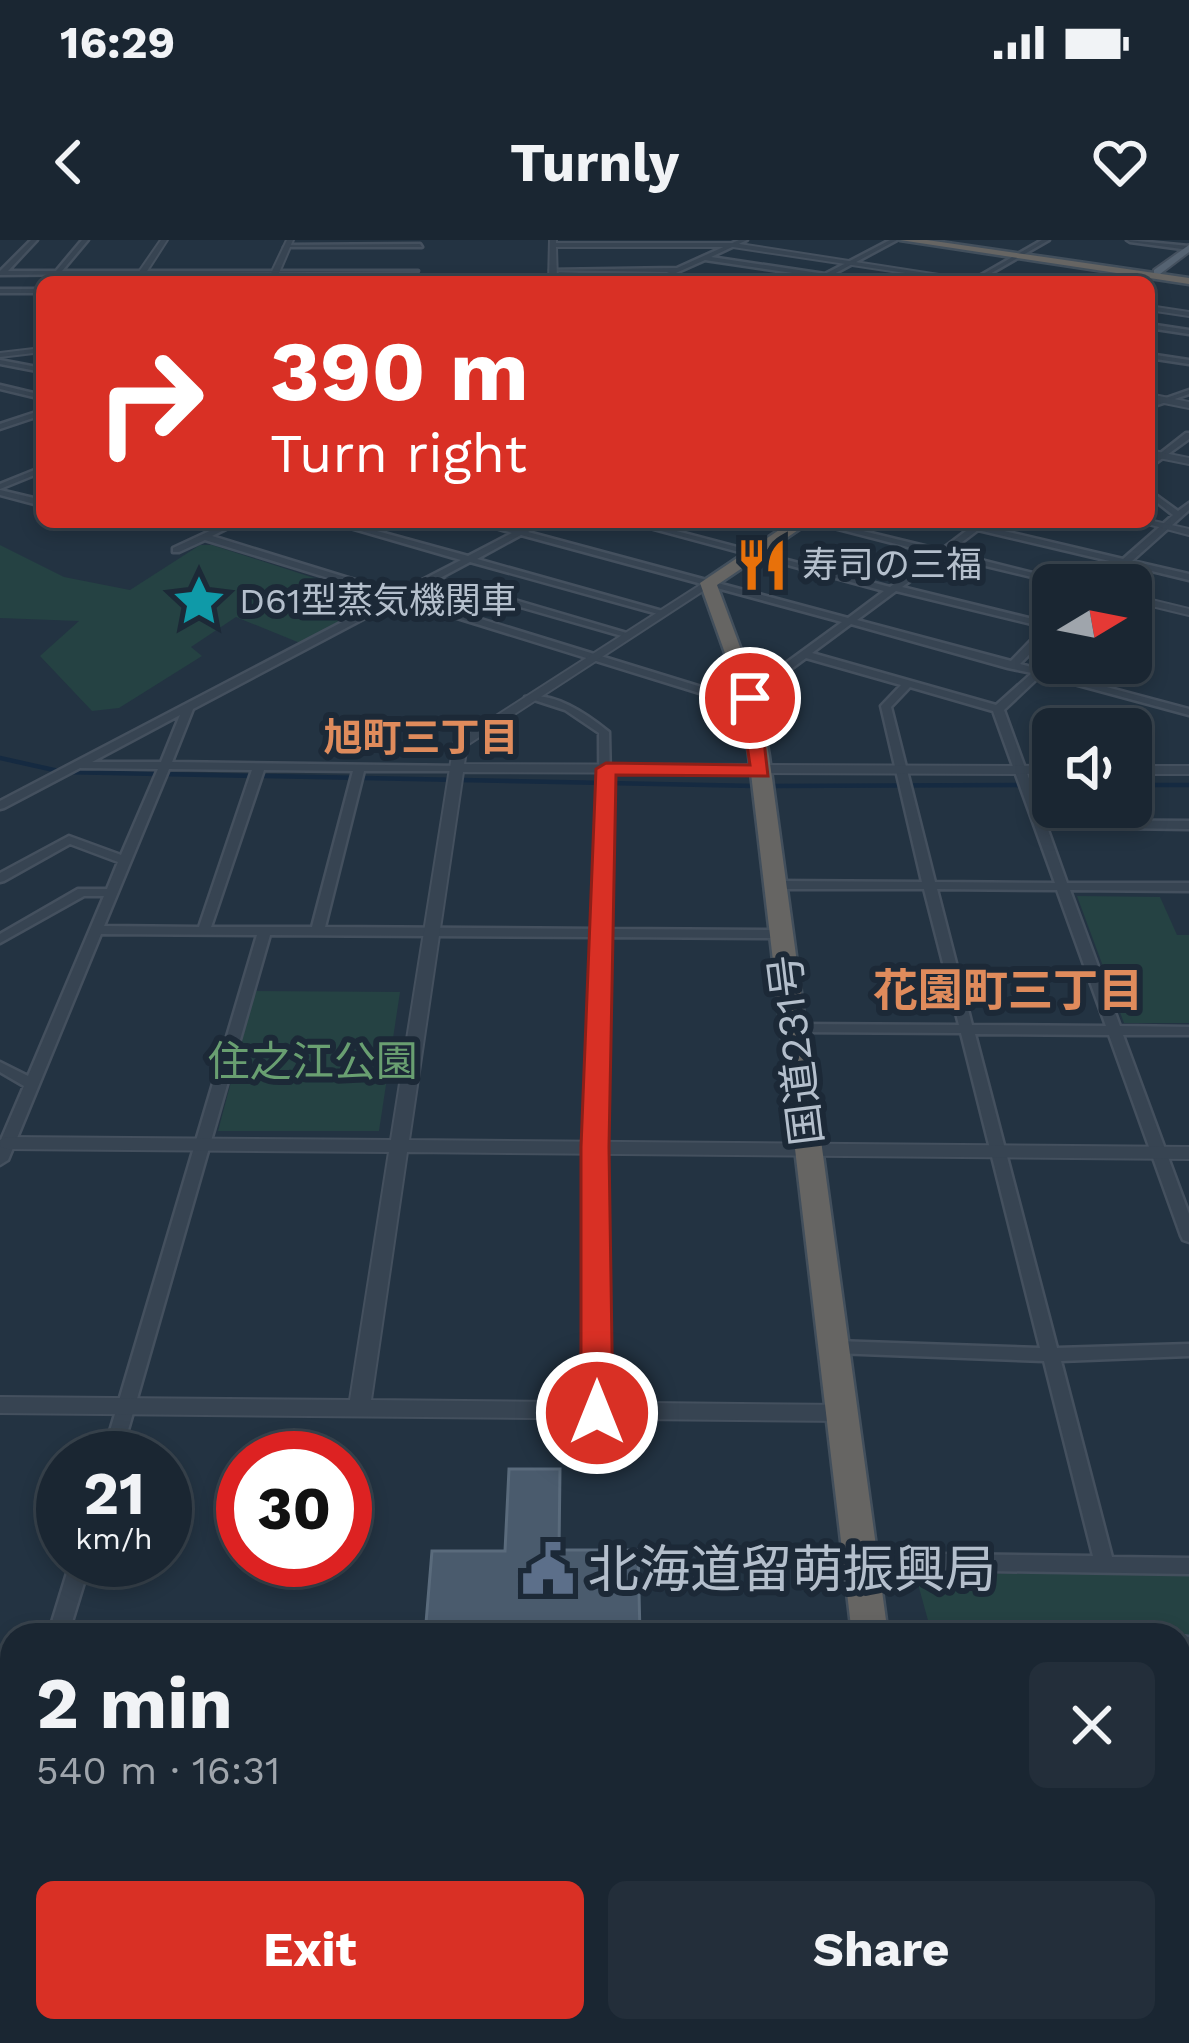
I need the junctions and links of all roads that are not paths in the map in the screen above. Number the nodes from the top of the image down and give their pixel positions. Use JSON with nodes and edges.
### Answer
{"nodes":[{"id":1,"x":34,"y":240,"type":"edge"},
{"id":2,"x":85,"y":240,"type":"edge"},
{"id":3,"x":164,"y":240,"type":"edge"},
{"id":4,"x":744,"y":240,"type":"edge"},
{"id":5,"x":894,"y":240,"type":"edge"},
{"id":6,"x":905,"y":240,"type":"edge"},
{"id":7,"x":929,"y":240,"type":"edge"},
{"id":8,"x":1046,"y":240,"type":"edge"},
{"id":9,"x":1130,"y":240,"type":"edge"},
{"id":10,"x":289,"y":243,"type":"edge"},
{"id":11,"x":421,"y":243,"type":"edge"},
{"id":12,"x":553,"y":243,"type":"edge"},
{"id":13,"x":734,"y":245,"type":"junction"},
{"id":14,"x":1189,"y":248,"type":"edge"},
{"id":15,"x":1021,"y":255,"type":"junction"},
{"id":16,"x":705,"y":258,"type":"junction"},
{"id":17,"x":850,"y":263,"type":"junction"},
{"id":18,"x":1,"y":270,"type":"edge"},
{"id":19,"x":553,"y":270,"type":"junction"},
{"id":20,"x":677,"y":270,"type":"junction"},
{"id":21,"x":416,"y":271,"type":"junction"},
{"id":22,"x":142,"y":272,"type":"junction"},
{"id":23,"x":276,"y":272,"type":"junction"},
{"id":24,"x":57,"y":273,"type":"junction"},
{"id":25,"x":140,"y":276,"type":"edge"},
{"id":26,"x":274,"y":276,"type":"edge"},
{"id":27,"x":414,"y":276,"type":"edge"},
{"id":28,"x":553,"y":276,"type":"edge"},
{"id":29,"x":665,"y":276,"type":"edge"},
{"id":30,"x":826,"y":276,"type":"joint"},
{"id":31,"x":936,"y":276,"type":"edge"},
{"id":32,"x":985,"y":276,"type":"edge"},
{"id":33,"x":1145,"y":276,"type":"edge"},
{"id":34,"x":1152,"y":276,"type":"edge"},
{"id":35,"x":1155,"y":277,"type":"edge"},
{"id":36,"x":1189,"y":279,"type":"edge"},
{"id":37,"x":36,"y":290,"type":"edge"},
{"id":38,"x":0,"y":291,"type":"edge"},
{"id":39,"x":1155,"y":309,"type":"edge"},
{"id":40,"x":1189,"y":314,"type":"edge"},
{"id":41,"x":1155,"y":327,"type":"edge"},
{"id":42,"x":1168,"y":329,"type":"junction"},
{"id":43,"x":1189,"y":332,"type":"edge"},
{"id":44,"x":1159,"y":338,"type":"dead end"},
{"id":45,"x":36,"y":351,"type":"edge"},
{"id":46,"x":1155,"y":357,"type":"edge"},
{"id":47,"x":0,"y":358,"type":"edge"},
{"id":48,"x":1189,"y":362,"type":"edge"},
{"id":49,"x":36,"y":368,"type":"edge"},
{"id":50,"x":0,"y":387,"type":"edge"},
{"id":51,"x":1189,"y":392,"type":"edge"},
{"id":52,"x":36,"y":396,"type":"edge"},
{"id":53,"x":1155,"y":399,"type":"edge"},
{"id":54,"x":1155,"y":400,"type":"edge"},
{"id":55,"x":1189,"y":405,"type":"edge"},
{"id":56,"x":36,"y":414,"type":"edge"},
{"id":57,"x":0,"y":418,"type":"edge"},
{"id":58,"x":15,"y":422,"type":"junction"},
{"id":59,"x":0,"y":428,"type":"edge"},
{"id":60,"x":1189,"y":435,"type":"edge"},
{"id":61,"x":1155,"y":454,"type":"edge"},
{"id":62,"x":1162,"y":456,"type":"junction"},
{"id":63,"x":1155,"y":461,"type":"edge"},
{"id":64,"x":1189,"y":461,"type":"edge"},
{"id":65,"x":36,"y":473,"type":"edge"},
{"id":66,"x":0,"y":490,"type":"edge"},
{"id":67,"x":1155,"y":497,"type":"edge"},
{"id":68,"x":36,"y":501,"type":"edge"},
{"id":69,"x":1189,"y":506,"type":"edge"},
{"id":70,"x":1178,"y":515,"type":"junction"},
{"id":71,"x":1155,"y":524,"type":"edge"},
{"id":72,"x":1165,"y":526,"type":"junction"},
{"id":73,"x":224,"y":528,"type":"edge"},
{"id":74,"x":357,"y":528,"type":"edge"},
{"id":75,"x":504,"y":528,"type":"edge"},
{"id":76,"x":528,"y":528,"type":"edge"},
{"id":77,"x":656,"y":528,"type":"edge"},
{"id":78,"x":793,"y":528,"type":"edge"},
{"id":79,"x":839,"y":528,"type":"edge"},
{"id":80,"x":976,"y":528,"type":"edge"},
{"id":81,"x":992,"y":528,"type":"edge"},
{"id":82,"x":520,"y":532,"type":"junction"},
{"id":83,"x":1189,"y":532,"type":"edge"},
{"id":84,"x":205,"y":537,"type":"junction"},
{"id":85,"x":176,"y":550,"type":"dead end"},
{"id":86,"x":754,"y":553,"type":"junction"},
{"id":87,"x":941,"y":553,"type":"junction"},
{"id":88,"x":471,"y":558,"type":"junction"},
{"id":89,"x":1125,"y":562,"type":"junction"},
{"id":90,"x":1123,"y":564,"type":"edge"},
{"id":91,"x":1032,"y":575,"type":"edge"},
{"id":92,"x":1189,"y":577,"type":"edge"},
{"id":93,"x":433,"y":579,"type":"junction"},
{"id":94,"x":708,"y":583,"type":"junction"},
{"id":95,"x":893,"y":589,"type":"junction"},
{"id":96,"x":396,"y":598,"type":"junction"},
{"id":97,"x":1152,"y":603,"type":"edge"},
{"id":98,"x":661,"y":612,"type":"junction"},
{"id":99,"x":1189,"y":612,"type":"edge"},
{"id":100,"x":1032,"y":620,"type":"edge"},
{"id":101,"x":849,"y":621,"type":"junction"},
{"id":102,"x":625,"y":634,"type":"junction"},
{"id":103,"x":1032,"y":646,"type":"edge"},
{"id":104,"x":804,"y":654,"type":"junction"},
{"id":105,"x":591,"y":656,"type":"junction"},
{"id":106,"x":1012,"y":666,"type":"junction"},
{"id":107,"x":1032,"y":670,"type":"edge"},
{"id":108,"x":1032,"y":678,"type":"edge"},
{"id":109,"x":908,"y":684,"type":"junction"},
{"id":110,"x":1084,"y":684,"type":"edge"},
{"id":111,"x":748,"y":693,"type":"junction"},
{"id":112,"x":530,"y":697,"type":"junction"},
{"id":113,"x":998,"y":709,"type":"junction"},
{"id":114,"x":188,"y":710,"type":"junction"},
{"id":115,"x":1189,"y":712,"type":"edge"},
{"id":116,"x":77,"y":765,"type":"junction"},
{"id":117,"x":164,"y":765,"type":"junction"},
{"id":118,"x":259,"y":767,"type":"junction"},
{"id":119,"x":359,"y":767,"type":"junction"},
{"id":120,"x":456,"y":768,"type":"junction"},
{"id":121,"x":606,"y":769,"type":"junction"},
{"id":122,"x":1152,"y":770,"type":"edge"},
{"id":123,"x":1189,"y":770,"type":"edge"},
{"id":124,"x":761,"y":771,"type":"junction"},
{"id":125,"x":900,"y":771,"type":"junction"},
{"id":126,"x":1020,"y":771,"type":"junction"},
{"id":127,"x":1032,"y":771,"type":"edge"},
{"id":128,"x":1032,"y":804,"type":"edge"},
{"id":129,"x":0,"y":806,"type":"edge"},
{"id":130,"x":1152,"y":825,"type":"edge"},
{"id":131,"x":1189,"y":825,"type":"edge"},
{"id":132,"x":1041,"y":828,"type":"edge"},
{"id":133,"x":126,"y":862,"type":"junction"},
{"id":134,"x":0,"y":878,"type":"edge"},
{"id":135,"x":776,"y":885,"type":"junction"},
{"id":136,"x":1061,"y":885,"type":"junction"},
{"id":137,"x":929,"y":886,"type":"junction"},
{"id":138,"x":1189,"y":886,"type":"edge"},
{"id":139,"x":113,"y":893,"type":"junction"},
{"id":140,"x":98,"y":930,"type":"junction"},
{"id":141,"x":204,"y":930,"type":"junction"},
{"id":142,"x":264,"y":933,"type":"junction"},
{"id":143,"x":317,"y":933,"type":"junction"},
{"id":144,"x":433,"y":933,"type":"junction"},
{"id":145,"x":603,"y":933,"type":"junction"},
{"id":146,"x":782,"y":934,"type":"junction"},
{"id":147,"x":0,"y":939,"type":"edge"},
{"id":148,"x":794,"y":1028,"type":"junction"},
{"id":149,"x":967,"y":1030,"type":"junction"},
{"id":150,"x":1114,"y":1031,"type":"junction"},
{"id":151,"x":1189,"y":1031,"type":"edge"},
{"id":152,"x":0,"y":1066,"type":"edge"},
{"id":153,"x":32,"y":1084,"type":"junction"},
{"id":154,"x":203,"y":1143,"type":"junction"},
{"id":155,"x":400,"y":1145,"type":"junction"},
{"id":156,"x":595,"y":1147,"type":"junction"},
{"id":157,"x":807,"y":1148,"type":"junction"},
{"id":158,"x":3,"y":1152,"type":"edge"},
{"id":159,"x":998,"y":1152,"type":"junction"},
{"id":160,"x":1158,"y":1153,"type":"junction"},
{"id":161,"x":1189,"y":1153,"type":"edge"},
{"id":162,"x":1189,"y":1236,"type":"edge"},
{"id":163,"x":835,"y":1347,"type":"junction"},
{"id":164,"x":1189,"y":1351,"type":"edge"},
{"id":165,"x":1051,"y":1354,"type":"junction"},
{"id":166,"x":0,"y":1405,"type":"edge"},
{"id":167,"x":126,"y":1406,"type":"junction"},
{"id":168,"x":359,"y":1410,"type":"junction"},
{"id":169,"x":597,"y":1413,"type":"junction"},
{"id":170,"x":843,"y":1413,"type":"junction"},
{"id":171,"x":119,"y":1431,"type":"edge"},
{"id":172,"x":862,"y":1561,"type":"junction"},
{"id":173,"x":1105,"y":1566,"type":"junction"},
{"id":174,"x":1189,"y":1566,"type":"edge"},
{"id":175,"x":73,"y":1587,"type":"edge"},
{"id":176,"x":62,"y":1623,"type":"edge"},
{"id":177,"x":869,"y":1623,"type":"edge"}],
"edges":[{"from":1,"to":18,"type":"street"},
{"from":2,"to":24,"type":"street"},
{"from":3,"to":22,"type":"street"},
{"from":4,"to":13,"type":"street"},
{"from":5,"to":17,"type":"street"},
{"from":6,"to":15,"type":"highway"},
{"from":7,"to":15,"type":"highway"},
{"from":8,"to":15,"type":"street"},
{"from":9,"to":14,"type":"street"},
{"from":10,"to":11,"type":"street"},
{"from":10,"to":23,"type":"street"},
{"from":11,"to":21,"type":"street"},
{"from":12,"to":13,"type":"street"},
{"from":12,"to":19,"type":"street"},
{"from":13,"to":16,"type":"street"},
{"from":13,"to":17,"type":"street"},
{"from":14,"to":34,"type":"main road"},
{"from":15,"to":32,"type":"street"},
{"from":15,"to":33,"type":"highway"},
{"from":16,"to":20,"type":"street"},
{"from":16,"to":30,"type":"street"},
{"from":17,"to":30,"type":"street"},
{"from":17,"to":31,"type":"street"},
{"from":18,"to":24,"type":"street"},
{"from":19,"to":20,"type":"street"},
{"from":19,"to":28,"type":"street"},
{"from":20,"to":29,"type":"street"},
{"from":21,"to":23,"type":"street"},
{"from":21,"to":27,"type":"street"},
{"from":22,"to":23,"type":"street"},
{"from":22,"to":24,"type":"street"},
{"from":22,"to":25,"type":"street"},
{"from":23,"to":26,"type":"street"},
{"from":35,"to":36,"type":"highway"},
{"from":37,"to":38,"type":"street"},
{"from":39,"to":40,"type":"street"},
{"from":41,"to":42,"type":"street"},
{"from":42,"to":43,"type":"street"},
{"from":42,"to":44,"type":"street"},
{"from":45,"to":47,"type":"street"},
{"from":46,"to":48,"type":"street"},
{"from":47,"to":49,"type":"street"},
{"from":50,"to":52,"type":"street"},
{"from":51,"to":53,"type":"street"},
{"from":54,"to":55,"type":"street"},
{"from":56,"to":58,"type":"street"},
{"from":57,"to":58,"type":"street"},
{"from":58,"to":59,"type":"street"},
{"from":60,"to":62,"type":"street"},
{"from":61,"to":62,"type":"street"},
{"from":62,"to":63,"type":"street"},
{"from":62,"to":64,"type":"street"},
{"from":65,"to":66,"type":"street"},
{"from":66,"to":68,"type":"street"},
{"from":67,"to":70,"type":"street"},
{"from":69,"to":70,"type":"street"},
{"from":70,"to":72,"type":"street"},
{"from":71,"to":72,"type":"street"},
{"from":72,"to":83,"type":"street"},
{"from":72,"to":89,"type":"street"},
{"from":73,"to":84,"type":"street"},
{"from":74,"to":88,"type":"street"},
{"from":75,"to":82,"type":"street"},
{"from":76,"to":82,"type":"street"},
{"from":77,"to":86,"type":"street"},
{"from":78,"to":86,"type":"highway"},
{"from":79,"to":87,"type":"street"},
{"from":80,"to":87,"type":"street"},
{"from":81,"to":89,"type":"street"},
{"from":82,"to":88,"type":"street"},
{"from":82,"to":94,"type":"street"},
{"from":84,"to":85,"type":"street"},
{"from":84,"to":96,"type":"street"},
{"from":86,"to":94,"type":"highway"},
{"from":86,"to":95,"type":"street"},
{"from":87,"to":91,"type":"street"},
{"from":87,"to":95,"type":"street"},
{"from":88,"to":93,"type":"street"},
{"from":88,"to":98,"type":"street"},
{"from":89,"to":90,"type":"street"},
{"from":89,"to":92,"type":"street"},
{"from":93,"to":96,"type":"street"},
{"from":93,"to":102,"type":"street"},
{"from":94,"to":98,"type":"street"},
{"from":94,"to":101,"type":"street"},
{"from":94,"to":111,"type":"highway","name":"国道231号"},
{"from":95,"to":100,"type":"street"},
{"from":95,"to":101,"type":"street"},
{"from":96,"to":105,"type":"street"},
{"from":96,"to":114,"type":"street"},
{"from":97,"to":99,"type":"street"},
{"from":98,"to":102,"type":"street"},
{"from":101,"to":104,"type":"street"},
{"from":101,"to":106,"type":"street"},
{"from":102,"to":105,"type":"street"},
{"from":103,"to":106,"type":"street"},
{"from":104,"to":109,"type":"street"},
{"from":104,"to":111,"type":"street"},
{"from":105,"to":111,"type":"street"},
{"from":105,"to":112,"type":"street"},
{"from":106,"to":107,"type":"street"},
{"from":108,"to":113,"type":"street"},
{"from":109,"to":113,"type":"street"},
{"from":109,"to":125,"type":"street"},
{"from":110,"to":115,"type":"street"},
{"from":111,"to":124,"type":"highway","name":"国道231号"},
{"from":112,"to":120,"type":"street"},
{"from":112,"to":121,"type":"street"},
{"from":113,"to":126,"type":"street"},
{"from":114,"to":116,"type":"street"},
{"from":114,"to":117,"type":"street"},
{"from":116,"to":117,"type":"street"},
{"from":116,"to":129,"type":"street"},
{"from":117,"to":118,"type":"street"},
{"from":117,"to":133,"type":"street"},
{"from":118,"to":119,"type":"street"},
{"from":118,"to":141,"type":"street"},
{"from":119,"to":120,"type":"street"},
{"from":119,"to":143,"type":"street"},
{"from":120,"to":121,"type":"street"},
{"from":120,"to":144,"type":"street"},
{"from":121,"to":124,"type":"street"},
{"from":121,"to":145,"type":"street"},
{"from":122,"to":123,"type":"street"},
{"from":124,"to":125,"type":"street"},
{"from":124,"to":135,"type":"highway","name":"国道231号"},
{"from":125,"to":126,"type":"street"},
{"from":125,"to":137,"type":"street"},
{"from":126,"to":127,"type":"street"},
{"from":126,"to":128,"type":"street"},
{"from":130,"to":131,"type":"street"},
{"from":132,"to":136,"type":"street"},
{"from":133,"to":134,"type":"street"},
{"from":133,"to":139,"type":"street"},
{"from":135,"to":137,"type":"street"},
{"from":135,"to":146,"type":"highway","name":"国道231号"},
{"from":136,"to":137,"type":"street"},
{"from":136,"to":138,"type":"street"},
{"from":136,"to":150,"type":"street"},
{"from":137,"to":149,"type":"street"},
{"from":139,"to":140,"type":"street"},
{"from":139,"to":147,"type":"street"},
{"from":140,"to":141,"type":"street"},
{"from":140,"to":153,"type":"street"},
{"from":141,"to":142,"type":"street"},
{"from":142,"to":143,"type":"street"},
{"from":142,"to":154,"type":"street"},
{"from":143,"to":144,"type":"street"},
{"from":144,"to":145,"type":"street"},
{"from":144,"to":155,"type":"street"},
{"from":145,"to":146,"type":"street"},
{"from":145,"to":156,"type":"street"},
{"from":146,"to":148,"type":"highway","name":"国道231号"},
{"from":148,"to":149,"type":"street"},
{"from":148,"to":157,"type":"highway","name":"国道231号"},
{"from":149,"to":150,"type":"street"},
{"from":149,"to":159,"type":"street"},
{"from":150,"to":151,"type":"street"},
{"from":150,"to":160,"type":"street"},
{"from":152,"to":153,"type":"street"},
{"from":153,"to":158,"type":"street"},
{"from":154,"to":155,"type":"street"},
{"from":154,"to":158,"type":"street"},
{"from":154,"to":167,"type":"street"},
{"from":155,"to":156,"type":"street"},
{"from":155,"to":168,"type":"street"},
{"from":156,"to":157,"type":"street"},
{"from":156,"to":169,"type":"street"},
{"from":157,"to":159,"type":"street"},
{"from":157,"to":163,"type":"highway","name":"国道231号"},
{"from":159,"to":160,"type":"street"},
{"from":159,"to":165,"type":"street"},
{"from":160,"to":161,"type":"street"},
{"from":160,"to":162,"type":"street"},
{"from":163,"to":165,"type":"street"},
{"from":163,"to":170,"type":"highway","name":"国道231号"},
{"from":164,"to":165,"type":"street"},
{"from":165,"to":173,"type":"street"},
{"from":166,"to":167,"type":"street"},
{"from":167,"to":168,"type":"street"},
{"from":167,"to":171,"type":"street"},
{"from":168,"to":169,"type":"street"},
{"from":169,"to":170,"type":"street"},
{"from":170,"to":172,"type":"highway","name":"国道231号"},
{"from":172,"to":173,"type":"street"},
{"from":172,"to":177,"type":"highway","name":"国道231号"},
{"from":173,"to":174,"type":"street"},
{"from":175,"to":176,"type":"street"}]}
